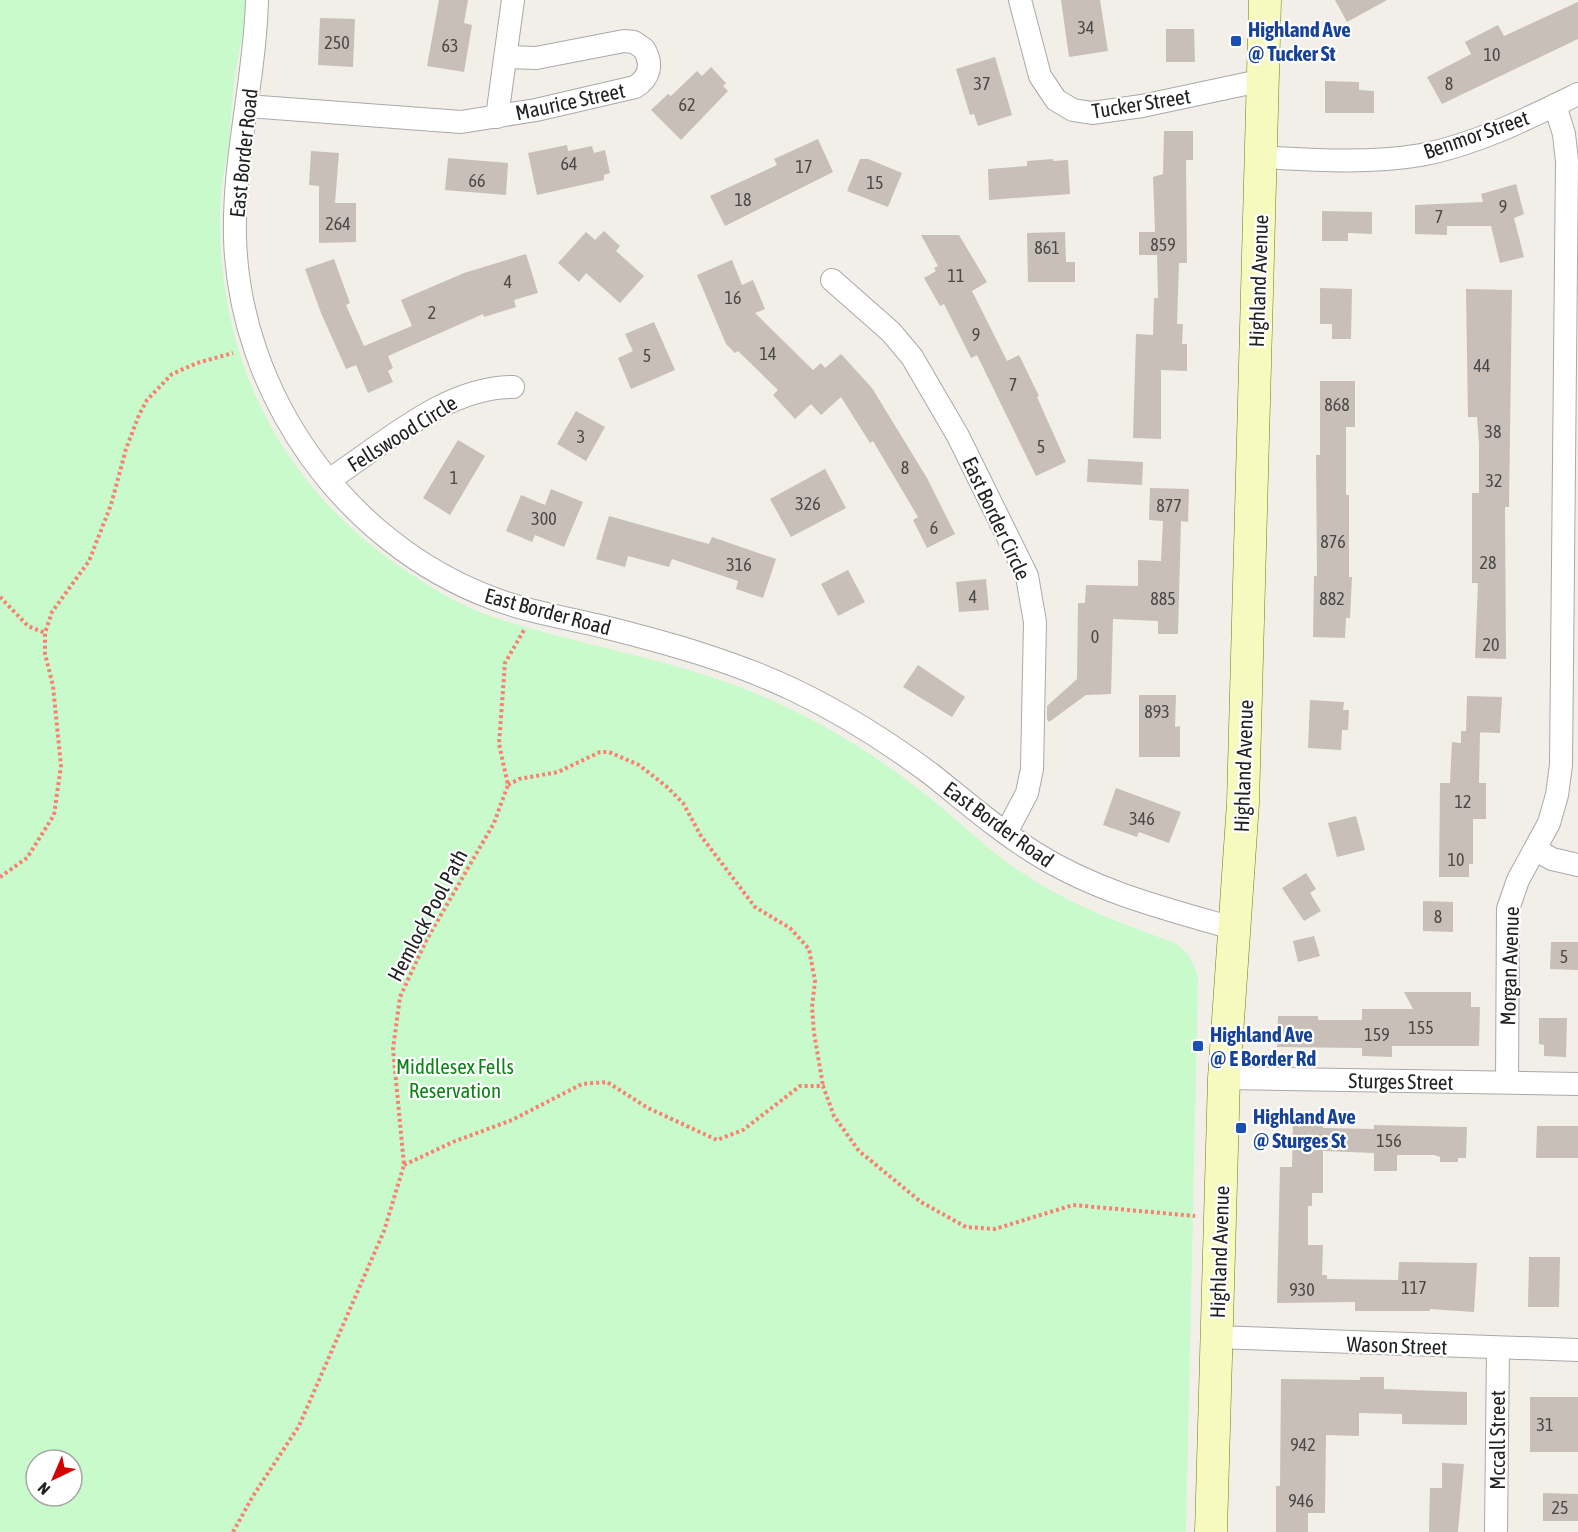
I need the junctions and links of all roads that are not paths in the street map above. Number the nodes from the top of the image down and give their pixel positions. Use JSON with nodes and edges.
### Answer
{"nodes":[{"id":1,"x":257,"y":0,"type":"edge"},
{"id":2,"x":513,"y":0,"type":"edge"},
{"id":3,"x":1020,"y":0,"type":"edge"},
{"id":4,"x":1265,"y":0,"type":"edge"},
{"id":5,"x":506,"y":57,"type":"junction"},
{"id":6,"x":1264,"y":80,"type":"junction"},
{"id":7,"x":1578,"y":94,"type":"edge"},
{"id":8,"x":1555,"y":105,"type":"junction"},
{"id":9,"x":248,"y":106,"type":"junction"},
{"id":10,"x":497,"y":117,"type":"junction"},
{"id":11,"x":1261,"y":157,"type":"junction"},
{"id":12,"x":832,"y":280,"type":"dead end"},
{"id":13,"x":513,"y":387,"type":"dead end"},
{"id":14,"x":329,"y":480,"type":"junction"},
{"id":15,"x":1006,"y":833,"type":"junction"},
{"id":16,"x":1536,"y":850,"type":"junction"},
{"id":17,"x":1578,"y":865,"type":"edge"},
{"id":18,"x":1236,"y":929,"type":"junction"},
{"id":19,"x":1224,"y":1078,"type":"junction"},
{"id":20,"x":1507,"y":1082,"type":"junction"},
{"id":21,"x":1578,"y":1084,"type":"edge"},
{"id":22,"x":1215,"y":1337,"type":"junction"},
{"id":23,"x":1498,"y":1348,"type":"junction"},
{"id":24,"x":1578,"y":1350,"type":"edge"},
{"id":25,"x":1211,"y":1532,"type":"edge"},
{"id":26,"x":1496,"y":1532,"type":"edge"}],
"edges":[{"from":1,"to":9,"type":"street","name":"East Border Road"},
{"from":2,"to":5,"type":"street","name":"Maurice Street"},
{"from":3,"to":6,"type":"street","name":"Tucker Street"},
{"from":4,"to":6,"type":"main road","name":"Highland Avenue"},
{"from":5,"to":10,"type":"street","name":"Maurice Street"},
{"from":5,"to":10,"type":"street","name":"Maurice Street"},
{"from":6,"to":11,"type":"main road","name":"Highland Avenue"},
{"from":7,"to":8,"type":"street","name":"Benmor Street"},
{"from":8,"to":11,"type":"street","name":"Benmor Street"},
{"from":8,"to":16,"type":"street","name":"Morgan Avenue"},
{"from":9,"to":10,"type":"street","name":"Maurice Street"},
{"from":9,"to":14,"type":"street","name":"East Border Road"},
{"from":11,"to":18,"type":"main road","name":"Highland Avenue"},
{"from":12,"to":15,"type":"street","name":"East Border Circle"},
{"from":13,"to":14,"type":"street","name":"Fellswood Circle"},
{"from":14,"to":15,"type":"street","name":"East Border Road"},
{"from":15,"to":18,"type":"street","name":"East Border Road"},
{"from":16,"to":17,"type":"street"},
{"from":16,"to":20,"type":"street","name":"Morgan Avenue"},
{"from":18,"to":19,"type":"main road","name":"Highland Avenue"},
{"from":19,"to":20,"type":"street","name":"Sturges Street"},
{"from":19,"to":22,"type":"main road","name":"Highland Avenue"},
{"from":20,"to":21,"type":"street","name":"Sturges Street"},
{"from":22,"to":23,"type":"street","name":"Wason Street"},
{"from":22,"to":25,"type":"main road","name":"Highland Avenue"},
{"from":23,"to":24,"type":"street","name":"Wason Street"},
{"from":23,"to":26,"type":"street","name":"Mccall Street"}]}
